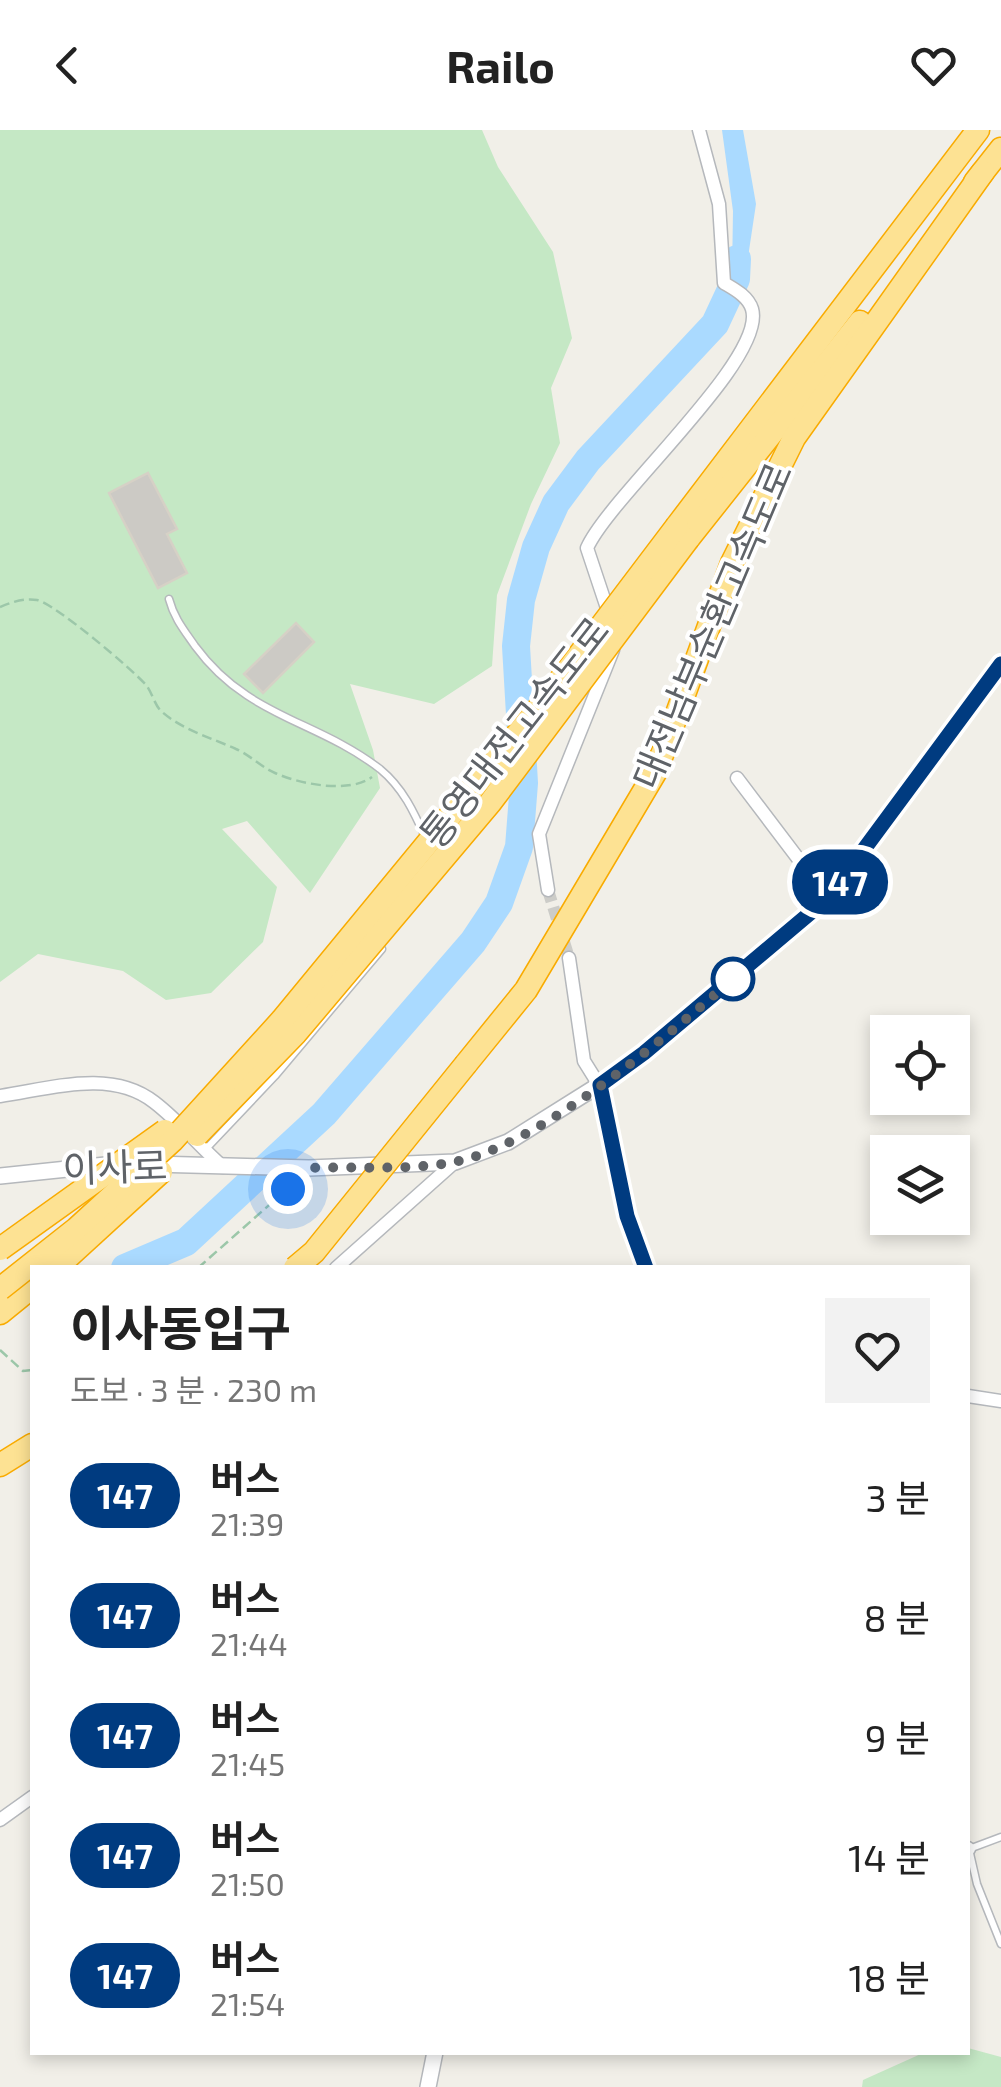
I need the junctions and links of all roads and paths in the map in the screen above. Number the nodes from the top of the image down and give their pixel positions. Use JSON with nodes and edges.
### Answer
{"nodes":[{"id":1,"x":700,"y":130,"type":"edge"},
{"id":2,"x":978,"y":130,"type":"edge"},
{"id":3,"x":1001,"y":149,"type":"edge"},
{"id":4,"x":983,"y":172,"type":"junction"},
{"id":5,"x":682,"y":532,"type":"junction"},
{"id":6,"x":169,"y":599,"type":"dead end"},
{"id":7,"x":0,"y":607,"type":"edge"},
{"id":8,"x":1001,"y":664,"type":"edge"},
{"id":9,"x":382,"y":770,"type":"junction"},
{"id":10,"x":737,"y":778,"type":"dead end"},
{"id":11,"x":548,"y":890,"type":"tunnel mouth"},
{"id":12,"x":828,"y":898,"type":"junction"},
{"id":13,"x":413,"y":910,"type":"dead end"},
{"id":14,"x":389,"y":940,"type":"dead end"},
{"id":15,"x":569,"y":958,"type":"tunnel mouth"},
{"id":16,"x":600,"y":1085,"type":"junction"},
{"id":17,"x":0,"y":1096,"type":"edge"},
{"id":18,"x":212,"y":1096,"type":"junction"},
{"id":19,"x":204,"y":1150,"type":"junction"},
{"id":20,"x":455,"y":1162,"type":"junction"},
{"id":21,"x":226,"y":1168,"type":"junction"},
{"id":22,"x":309,"y":1168,"type":"junction"},
{"id":23,"x":0,"y":1176,"type":"edge"},
{"id":24,"x":0,"y":1249,"type":"edge"},
{"id":25,"x":31,"y":1265,"type":"edge"},
{"id":26,"x":59,"y":1265,"type":"edge"},
{"id":27,"x":202,"y":1265,"type":"edge"},
{"id":28,"x":299,"y":1265,"type":"edge"},
{"id":29,"x":339,"y":1265,"type":"edge"},
{"id":30,"x":645,"y":1265,"type":"edge"},
{"id":31,"x":30,"y":1266,"type":"edge"},
{"id":32,"x":0,"y":1289,"type":"edge"},
{"id":33,"x":30,"y":1289,"type":"edge"},
{"id":34,"x":0,"y":1314,"type":"edge"},
{"id":35,"x":0,"y":1350,"type":"edge"},
{"id":36,"x":30,"y":1370,"type":"edge"},
{"id":37,"x":970,"y":1396,"type":"edge"},
{"id":38,"x":1001,"y":1400,"type":"edge"},
{"id":39,"x":30,"y":1447,"type":"edge"},
{"id":40,"x":0,"y":1465,"type":"edge"},
{"id":41,"x":30,"y":1798,"type":"edge"},
{"id":42,"x":0,"y":1820,"type":"edge"},
{"id":43,"x":1001,"y":1837,"type":"edge"},
{"id":44,"x":970,"y":1847,"type":"edge"},
{"id":45,"x":970,"y":1856,"type":"edge"},
{"id":46,"x":1001,"y":1944,"type":"edge"},
{"id":47,"x":435,"y":2055,"type":"edge"},
{"id":48,"x":428,"y":2087,"type":"edge"}],
"edges":[{"from":1,"to":11,"type":"street"},
{"from":2,"to":5,"type":"highway","name":"통영대전고속도로"},
{"from":3,"to":4,"type":"highway","name":"통영대전고속도로"},
{"from":4,"to":5,"type":"highway","name":"통영대전고속도로"},
{"from":4,"to":28,"type":"highway","name":"대전남부순환고속도로","bridge":true},
{"from":5,"to":18,"type":"highway","name":"통영대전고속도로","bridge":true},
{"from":5,"to":26,"type":"highway","name":"통영대전고속도로","bridge":true},
{"from":6,"to":9,"type":"lane"},
{"from":7,"to":9,"type":"path"},
{"from":8,"to":12,"type":"street"},
{"from":9,"to":13,"type":"lane"},
{"from":10,"to":12,"type":"street"},
{"from":12,"to":16,"type":"street"},
{"from":14,"to":19,"type":"lane"},
{"from":15,"to":16,"type":"street"},
{"from":16,"to":20,"type":"street"},
{"from":16,"to":30,"type":"street"},
{"from":17,"to":19,"type":"street"},
{"from":18,"to":24,"type":"highway","bridge":true},
{"from":18,"to":25,"type":"highway","name":"통영대전고속도로","bridge":true},
{"from":19,"to":21,"type":"street"},
{"from":20,"to":22,"type":"street"},
{"from":20,"to":29,"type":"street"},
{"from":21,"to":22,"type":"street","name":"이사로"},
{"from":21,"to":23,"type":"street","name":"이사로"},
{"from":22,"to":27,"type":"path"},
{"from":31,"to":32,"type":"highway","name":"통영대전고속도로","bridge":true},
{"from":33,"to":34,"type":"highway"},
{"from":35,"to":36,"type":"path"},
{"from":37,"to":38,"type":"street"},
{"from":39,"to":40,"type":"highway"},
{"from":41,"to":42,"type":"street"},
{"from":43,"to":44,"type":"lane"},
{"from":45,"to":46,"type":"lane"},
{"from":47,"to":48,"type":"street"}]}
